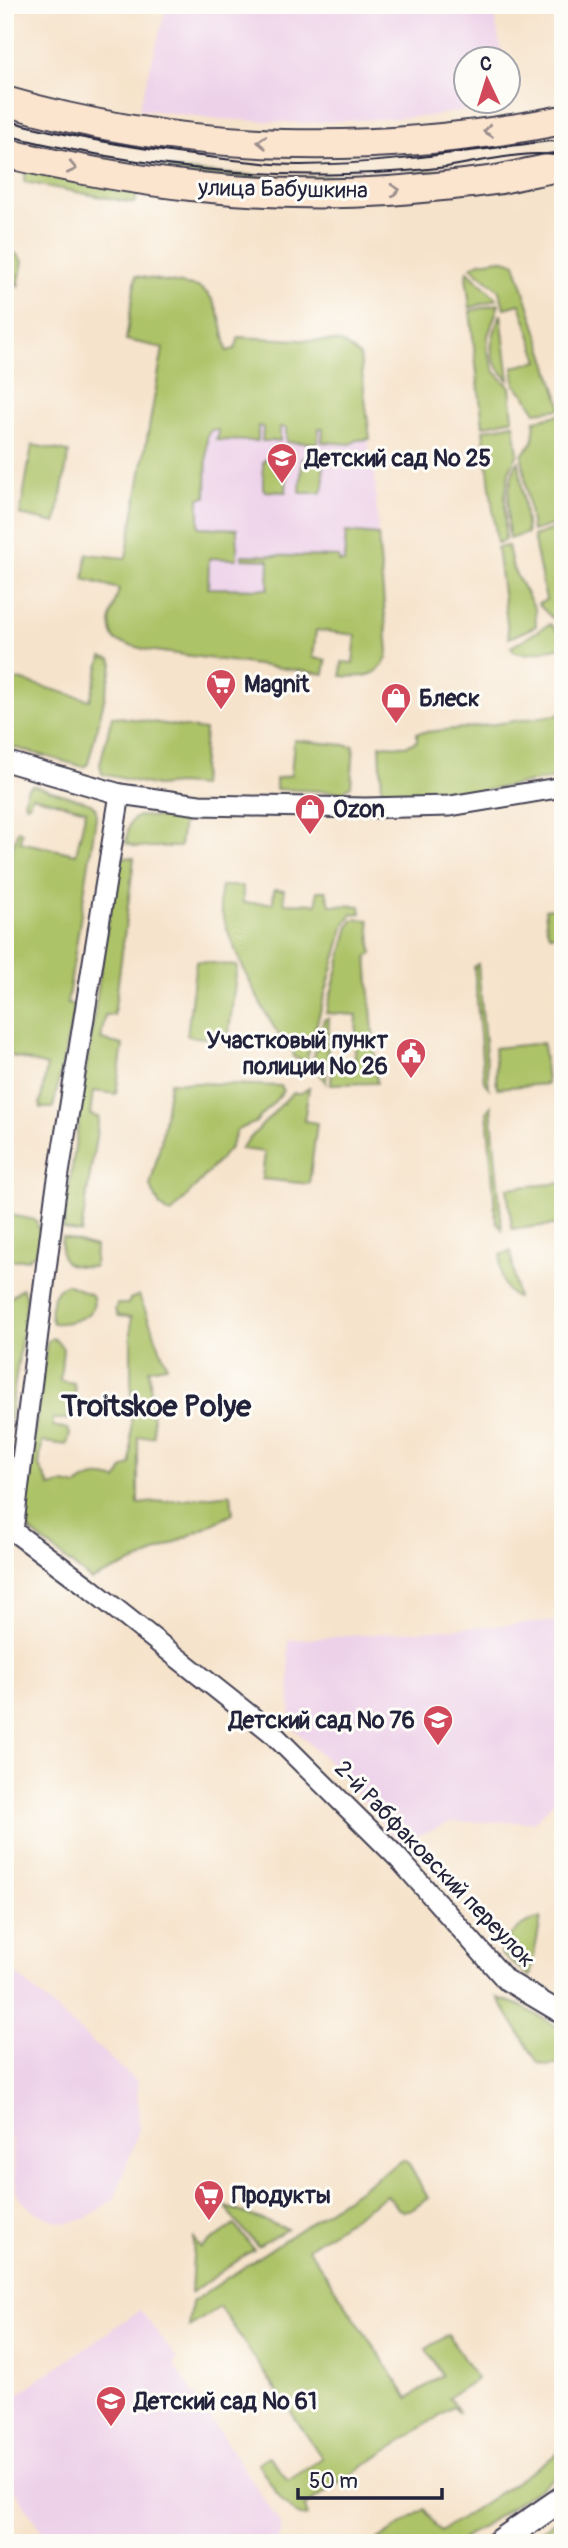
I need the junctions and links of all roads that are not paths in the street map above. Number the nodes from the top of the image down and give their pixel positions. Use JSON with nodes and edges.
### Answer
{"nodes":[{"id":1,"x":5,"y":101,"type":"edge"},
{"id":2,"x":563,"y":120,"type":"edge"},
{"id":3,"x":5,"y":153,"type":"edge"},
{"id":4,"x":563,"y":167,"type":"edge"},
{"id":5,"x":5,"y":761,"type":"edge"},
{"id":6,"x":563,"y":787,"type":"edge"},
{"id":7,"x":121,"y":794,"type":"junction"},
{"id":8,"x":563,"y":2014,"type":"edge"},
{"id":9,"x":563,"y":2498,"type":"edge"},
{"id":10,"x":498,"y":2543,"type":"edge"}],
"edges":[{"from":2,"to":1,"type":"main road","name":"улица Бабушкина","one_way":true},
{"from":3,"to":4,"type":"main road","name":"улица Бабушкина","one_way":true},
{"from":5,"to":7,"type":"street"},
{"from":6,"to":7,"type":"street"},
{"from":7,"to":8,"type":"street","name":"2-й Рабфаковский переулок"},
{"from":9,"to":10,"type":"street"}]}
